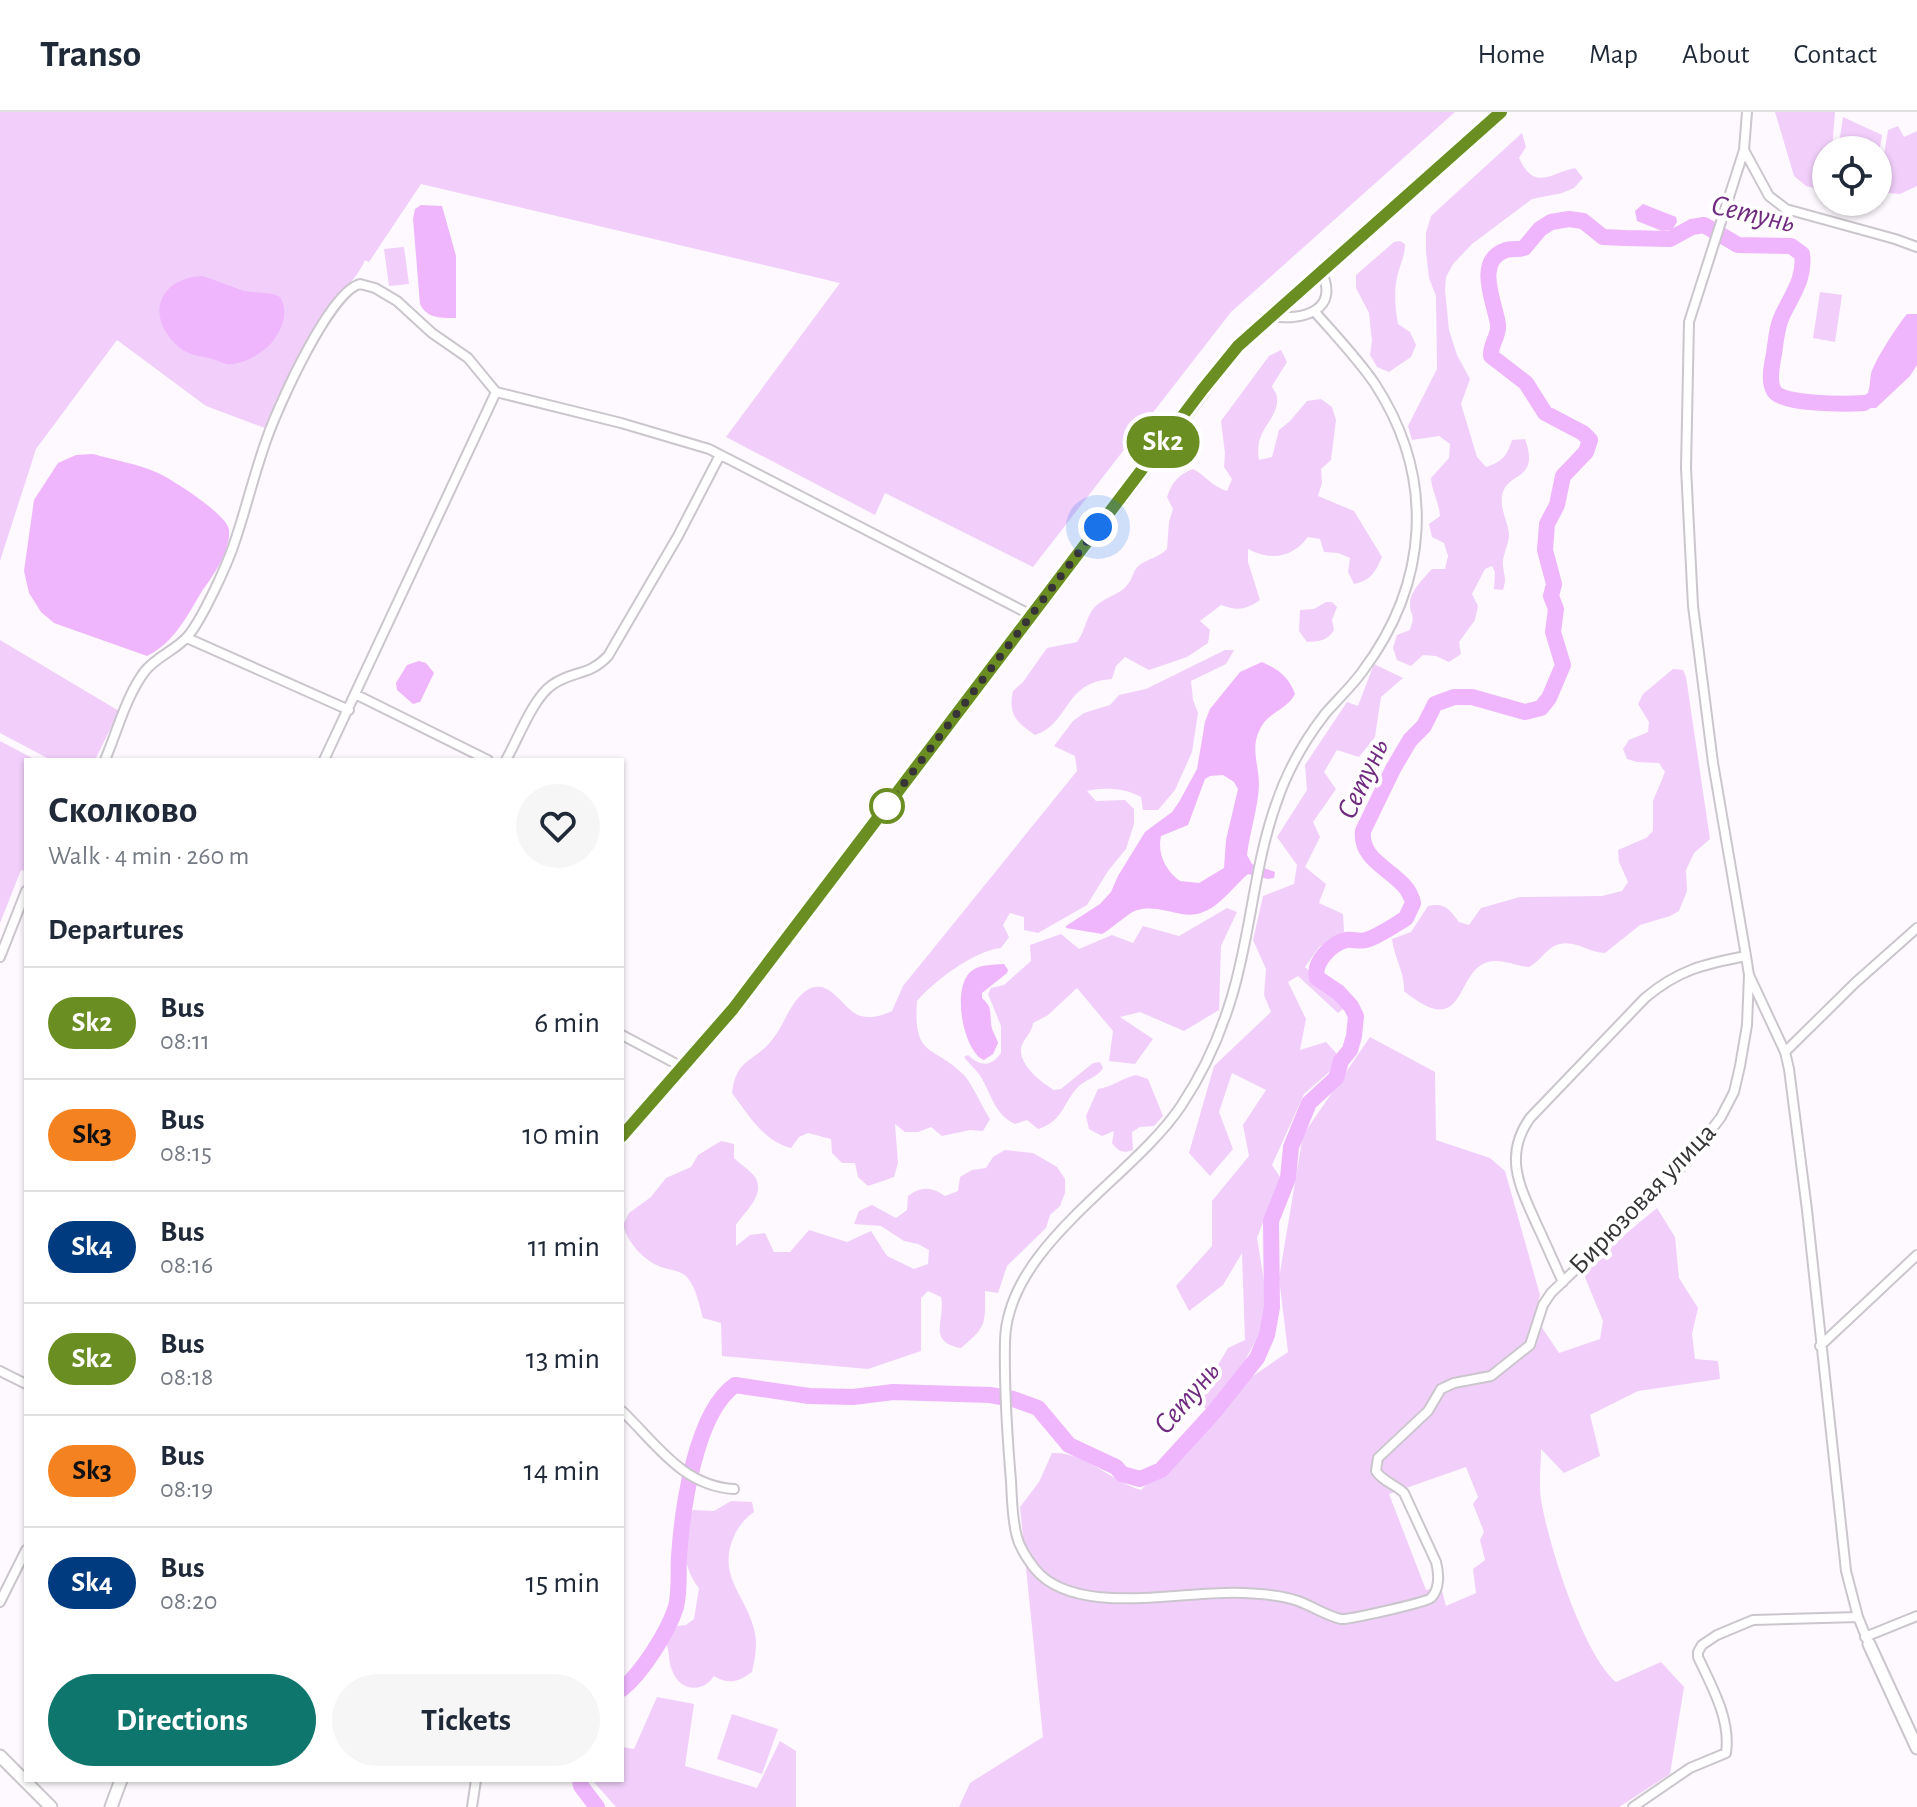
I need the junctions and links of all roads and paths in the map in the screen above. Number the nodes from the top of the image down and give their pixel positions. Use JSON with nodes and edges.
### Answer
{"nodes":[{"id":1,"x":1501,"y":112,"type":"edge"},
{"id":2,"x":1747,"y":112,"type":"edge"},
{"id":3,"x":1744,"y":150,"type":"junction"},
{"id":4,"x":1917,"y":247,"type":"edge"},
{"id":5,"x":1321,"y":271,"type":"junction"},
{"id":6,"x":1315,"y":312,"type":"junction"},
{"id":7,"x":1270,"y":316,"type":"junction"},
{"id":8,"x":496,"y":392,"type":"junction"},
{"id":9,"x":720,"y":455,"type":"junction"},
{"id":10,"x":1031,"y":615,"type":"junction"},
{"id":11,"x":187,"y":638,"type":"junction"},
{"id":12,"x":357,"y":695,"type":"junction"},
{"id":13,"x":349,"y":710,"type":"junction"},
{"id":14,"x":106,"y":758,"type":"edge"},
{"id":15,"x":325,"y":758,"type":"edge"},
{"id":16,"x":484,"y":758,"type":"edge"},
{"id":17,"x":507,"y":758,"type":"edge"},
{"id":18,"x":24,"y":896,"type":"edge"},
{"id":19,"x":1917,"y":928,"type":"edge"},
{"id":20,"x":1746,"y":956,"type":"junction"},
{"id":21,"x":0,"y":957,"type":"edge"},
{"id":22,"x":1749,"y":975,"type":"junction"},
{"id":23,"x":624,"y":1036,"type":"edge"},
{"id":24,"x":1785,"y":1052,"type":"junction"},
{"id":25,"x":684,"y":1068,"type":"junction"},
{"id":26,"x":624,"y":1134,"type":"edge"},
{"id":27,"x":1917,"y":1255,"type":"edge"},
{"id":28,"x":1563,"y":1282,"type":"junction"},
{"id":29,"x":1820,"y":1346,"type":"junction"},
{"id":30,"x":0,"y":1371,"type":"edge"},
{"id":31,"x":24,"y":1383,"type":"edge"},
{"id":32,"x":624,"y":1413,"type":"edge"},
{"id":33,"x":734,"y":1489,"type":"dead end"},
{"id":34,"x":24,"y":1554,"type":"edge"},
{"id":35,"x":0,"y":1602,"type":"edge"},
{"id":36,"x":1917,"y":1616,"type":"edge"},
{"id":37,"x":1858,"y":1617,"type":"junction"},
{"id":38,"x":1867,"y":1640,"type":"junction"},
{"id":39,"x":1917,"y":1748,"type":"edge"},
{"id":40,"x":0,"y":1756,"type":"edge"},
{"id":41,"x":24,"y":1780,"type":"edge"},
{"id":42,"x":26,"y":1782,"type":"edge"},
{"id":43,"x":120,"y":1782,"type":"edge"},
{"id":44,"x":476,"y":1782,"type":"edge"},
{"id":45,"x":51,"y":1807,"type":"edge"},
{"id":46,"x":111,"y":1807,"type":"edge"},
{"id":47,"x":472,"y":1807,"type":"edge"},
{"id":48,"x":1633,"y":1807,"type":"edge"}],
"edges":[{"from":1,"to":5,"type":"street"},
{"from":2,"to":3,"type":"street"},
{"from":3,"to":4,"type":"street"},
{"from":3,"to":20,"type":"street"},
{"from":5,"to":6,"type":"street"},
{"from":5,"to":7,"type":"street"},
{"from":6,"to":7,"type":"street"},
{"from":6,"to":28,"type":"street","name":"Бирюзовая улица"},
{"from":7,"to":10,"type":"street"},
{"from":8,"to":9,"type":"street"},
{"from":8,"to":11,"type":"street"},
{"from":8,"to":12,"type":"street"},
{"from":9,"to":10,"type":"street"},
{"from":9,"to":17,"type":"street"},
{"from":10,"to":25,"type":"street"},
{"from":11,"to":13,"type":"street"},
{"from":11,"to":14,"type":"street"},
{"from":12,"to":13,"type":"street"},
{"from":12,"to":16,"type":"street"},
{"from":13,"to":15,"type":"street"},
{"from":18,"to":21,"type":"street"},
{"from":19,"to":24,"type":"street"},
{"from":20,"to":22,"type":"street"},
{"from":20,"to":28,"type":"street"},
{"from":22,"to":24,"type":"street"},
{"from":22,"to":28,"type":"street","name":"Бирюзовая улица"},
{"from":23,"to":25,"type":"street"},
{"from":24,"to":29,"type":"street"},
{"from":25,"to":26,"type":"street"},
{"from":27,"to":29,"type":"street"},
{"from":29,"to":37,"type":"street"},
{"from":30,"to":31,"type":"street"},
{"from":32,"to":33,"type":"street"},
{"from":34,"to":35,"type":"street"},
{"from":36,"to":38,"type":"street"},
{"from":37,"to":38,"type":"street"},
{"from":37,"to":48,"type":"street"},
{"from":38,"to":39,"type":"street"},
{"from":40,"to":41,"type":"street"},
{"from":42,"to":45,"type":"street"},
{"from":43,"to":46,"type":"street"},
{"from":44,"to":47,"type":"street"}]}
